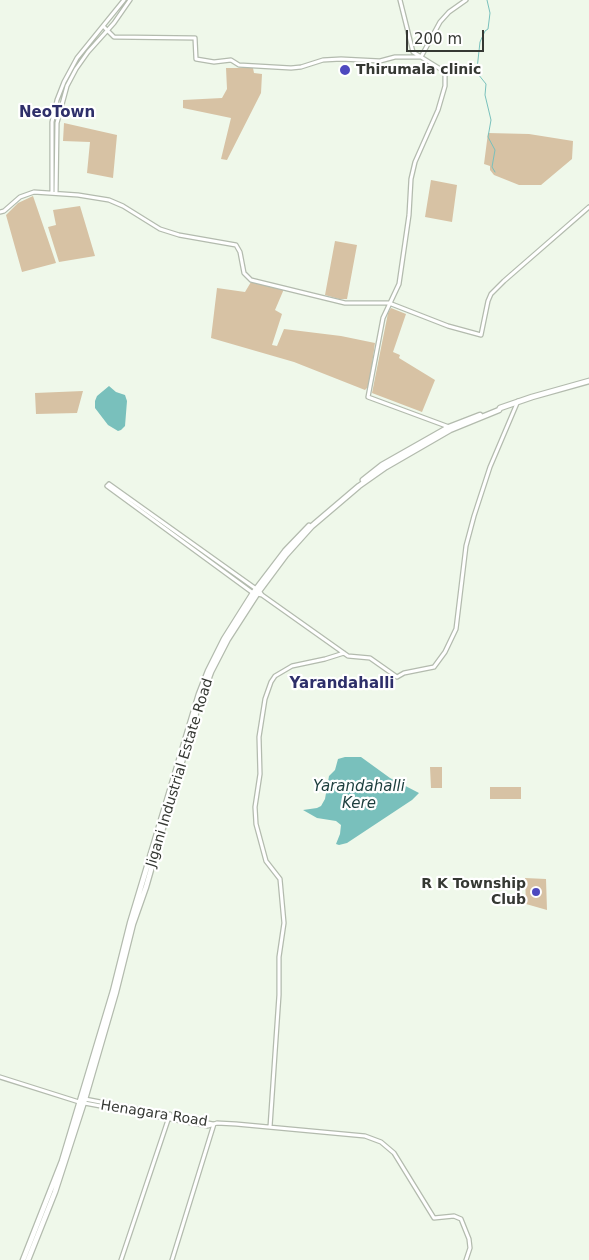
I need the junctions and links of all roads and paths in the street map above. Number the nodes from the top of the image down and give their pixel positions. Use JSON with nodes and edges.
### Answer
{"nodes":[{"id":1,"x":124,"y":0,"type":"edge"},
{"id":2,"x":130,"y":0,"type":"edge"},
{"id":3,"x":400,"y":0,"type":"edge"},
{"id":4,"x":466,"y":0,"type":"edge"},
{"id":5,"x":103,"y":26,"type":"junction"},
{"id":6,"x":107,"y":31,"type":"junction"},
{"id":7,"x":421,"y":58,"type":"junction"},
{"id":8,"x":54,"y":193,"type":"junction"},
{"id":9,"x":589,"y":207,"type":"edge"},
{"id":10,"x":0,"y":212,"type":"edge"},
{"id":11,"x":389,"y":304,"type":"junction"},
{"id":12,"x":589,"y":381,"type":"edge"},
{"id":13,"x":518,"y":401,"type":"junction"},
{"id":14,"x":500,"y":408,"type":"junction"},
{"id":15,"x":449,"y":429,"type":"junction"},
{"id":16,"x":108,"y":485,"type":"dead end"},
{"id":17,"x":257,"y":593,"type":"junction"},
{"id":18,"x":344,"y":653,"type":"junction"},
{"id":19,"x":0,"y":1078,"type":"edge"},
{"id":20,"x":80,"y":1100,"type":"junction"},
{"id":21,"x":169,"y":1116,"type":"junction"},
{"id":22,"x":214,"y":1124,"type":"junction"},
{"id":23,"x":270,"y":1128,"type":"junction"},
{"id":24,"x":23,"y":1260,"type":"edge"},
{"id":25,"x":28,"y":1260,"type":"edge"},
{"id":26,"x":121,"y":1260,"type":"edge"},
{"id":27,"x":172,"y":1260,"type":"edge"},
{"id":28,"x":466,"y":1260,"type":"edge"}],
"edges":[{"from":1,"to":5,"type":"street"},
{"from":2,"to":6,"type":"street"},
{"from":3,"to":7,"type":"street"},
{"from":4,"to":7,"type":"street"},
{"from":5,"to":6,"type":"street"},
{"from":5,"to":8,"type":"street"},
{"from":6,"to":7,"type":"street"},
{"from":6,"to":8,"type":"street"},
{"from":7,"to":11,"type":"street"},
{"from":8,"to":10,"type":"street"},
{"from":8,"to":11,"type":"street"},
{"from":9,"to":11,"type":"street"},
{"from":11,"to":15,"type":"street"},
{"from":12,"to":13,"type":"main road","name":"Jigani Industrial Estate Road"},
{"from":13,"to":14,"type":"main road","name":"Jigani Industrial Estate Road"},
{"from":13,"to":18,"type":"street"},
{"from":14,"to":15,"type":"main road","name":"Jigani Industrial Estate Road"},
{"from":14,"to":15,"type":"main road","name":"Jigani Industrial Estate Road"},
{"from":15,"to":17,"type":"main road","name":"Jigani Industrial Estate Road"},
{"from":16,"to":17,"type":"street"},
{"from":17,"to":18,"type":"street"},
{"from":17,"to":20,"type":"main road","name":"Jigani Industrial Estate Road"},
{"from":18,"to":23,"type":"street"},
{"from":19,"to":20,"type":"street","name":"Henagara Road"},
{"from":20,"to":21,"type":"street","name":"Henagara Road"},
{"from":20,"to":24,"type":"main road","name":"Jigani Industrial Estate Road"},
{"from":20,"to":25,"type":"main road","name":"Jigani Industrial Estate Road"},
{"from":21,"to":22,"type":"street","name":"Henagara Road"},
{"from":21,"to":26,"type":"street"},
{"from":22,"to":23,"type":"street","name":"Henagara Road"},
{"from":22,"to":27,"type":"street"},
{"from":23,"to":28,"type":"street","name":"Henagara Road"}]}
